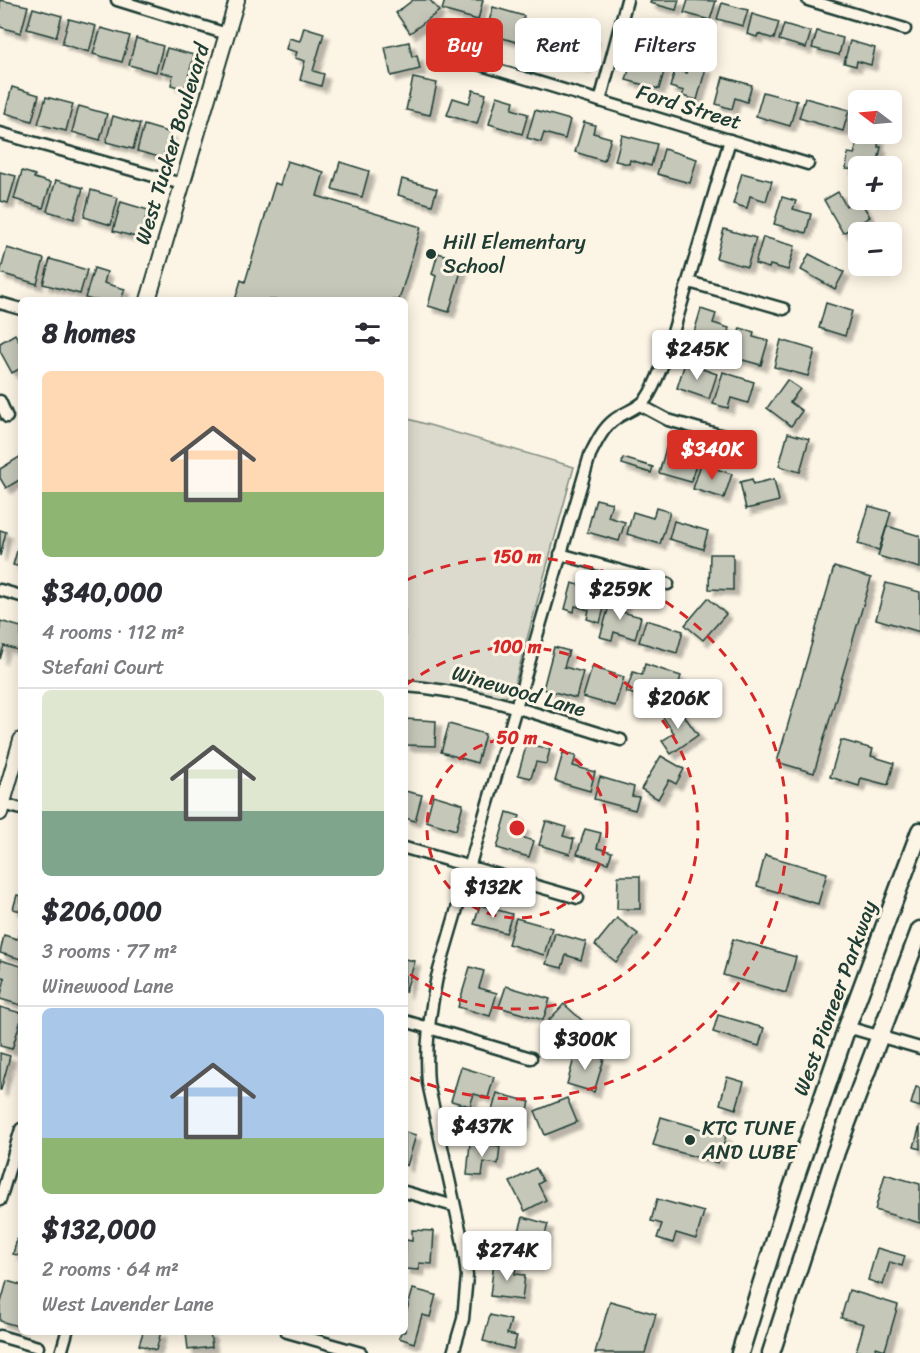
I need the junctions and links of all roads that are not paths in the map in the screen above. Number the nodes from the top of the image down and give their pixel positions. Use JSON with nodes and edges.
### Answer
{"nodes":[{"id":1,"x":117,"y":0,"type":"edge"},
{"id":2,"x":237,"y":0,"type":"edge"},
{"id":3,"x":627,"y":0,"type":"edge"},
{"id":4,"x":808,"y":0,"type":"edge"},
{"id":5,"x":905,"y":29,"type":"dead end"},
{"id":6,"x":227,"y":34,"type":"junction"},
{"id":7,"x":503,"y":72,"type":"edge"},
{"id":8,"x":600,"y":101,"type":"junction"},
{"id":9,"x":0,"y":133,"type":"edge"},
{"id":10,"x":730,"y":140,"type":"junction"},
{"id":11,"x":808,"y":164,"type":"dead end"},
{"id":12,"x":182,"y":184,"type":"junction"},
{"id":13,"x":689,"y":282,"type":"junction"},
{"id":14,"x":149,"y":297,"type":"edge"},
{"id":15,"x":0,"y":303,"type":"edge"},
{"id":16,"x":18,"y":308,"type":"edge"},
{"id":17,"x":784,"y":309,"type":"dead end"},
{"id":18,"x":0,"y":401,"type":"edge"},
{"id":19,"x":640,"y":405,"type":"junction"},
{"id":20,"x":7,"y":417,"type":"dead end"},
{"id":21,"x":748,"y":443,"type":"dead end"},
{"id":22,"x":560,"y":554,"type":"junction"},
{"id":23,"x":668,"y":584,"type":"dead end"},
{"id":24,"x":0,"y":590,"type":"edge"},
{"id":25,"x":18,"y":595,"type":"edge"},
{"id":26,"x":408,"y":686,"type":"edge"},
{"id":27,"x":515,"y":708,"type":"junction"},
{"id":28,"x":621,"y":740,"type":"dead end"},
{"id":29,"x":18,"y":750,"type":"edge"},
{"id":30,"x":1,"y":806,"type":"edge"},
{"id":31,"x":18,"y":809,"type":"edge"},
{"id":32,"x":920,"y":831,"type":"edge"},
{"id":33,"x":408,"y":849,"type":"edge"},
{"id":34,"x":470,"y":867,"type":"junction"},
{"id":35,"x":578,"y":898,"type":"dead end"},
{"id":36,"x":920,"y":930,"type":"edge"},
{"id":37,"x":408,"y":1022,"type":"edge"},
{"id":38,"x":427,"y":1027,"type":"junction"},
{"id":39,"x":847,"y":1027,"type":"junction"},
{"id":40,"x":880,"y":1036,"type":"junction"},
{"id":41,"x":920,"y":1048,"type":"edge"},
{"id":42,"x":531,"y":1058,"type":"dead end"},
{"id":43,"x":18,"y":1139,"type":"edge"},
{"id":44,"x":408,"y":1192,"type":"edge"},
{"id":45,"x":0,"y":1200,"type":"edge"},
{"id":46,"x":454,"y":1206,"type":"junction"},
{"id":47,"x":66,"y":1335,"type":"edge"},
{"id":48,"x":298,"y":1335,"type":"edge"},
{"id":49,"x":0,"y":1336,"type":"edge"},
{"id":50,"x":38,"y":1347,"type":"dead end"},
{"id":51,"x":61,"y":1353,"type":"edge"},
{"id":52,"x":361,"y":1353,"type":"edge"},
{"id":53,"x":453,"y":1353,"type":"edge"},
{"id":54,"x":740,"y":1353,"type":"edge"},
{"id":55,"x":771,"y":1353,"type":"edge"}],
"edges":[{"from":1,"to":6,"type":"street"},
{"from":2,"to":6,"type":"street","name":"West Tucker Boulevard"},
{"from":3,"to":8,"type":"street"},
{"from":4,"to":5,"type":"street"},
{"from":6,"to":12,"type":"street","name":"West Tucker Boulevard"},
{"from":7,"to":8,"type":"street","name":"Ford Street"},
{"from":8,"to":10,"type":"street","name":"Ford Street"},
{"from":9,"to":12,"type":"street"},
{"from":10,"to":11,"type":"street","name":"Ford Street"},
{"from":10,"to":13,"type":"street"},
{"from":12,"to":14,"type":"street","name":"West Tucker Boulevard"},
{"from":13,"to":17,"type":"street"},
{"from":13,"to":19,"type":"street"},
{"from":15,"to":16,"type":"street"},
{"from":18,"to":20,"type":"street"},
{"from":19,"to":21,"type":"street"},
{"from":19,"to":22,"type":"street"},
{"from":22,"to":23,"type":"street"},
{"from":22,"to":27,"type":"street"},
{"from":24,"to":25,"type":"street"},
{"from":26,"to":27,"type":"street","name":"Winewood Lane"},
{"from":27,"to":28,"type":"street","name":"Winewood Lane"},
{"from":27,"to":34,"type":"street"},
{"from":29,"to":30,"type":"street"},
{"from":30,"to":31,"type":"street"},
{"from":32,"to":39,"type":"main road","name":"West Pioneer Parkway"},
{"from":33,"to":34,"type":"street"},
{"from":34,"to":35,"type":"street"},
{"from":34,"to":38,"type":"street"},
{"from":36,"to":40,"type":"main road"},
{"from":37,"to":38,"type":"street"},
{"from":38,"to":42,"type":"street"},
{"from":38,"to":46,"type":"street"},
{"from":39,"to":40,"type":"street"},
{"from":39,"to":54,"type":"main road","name":"West Pioneer Parkway"},
{"from":40,"to":41,"type":"street"},
{"from":40,"to":55,"type":"main road"},
{"from":43,"to":45,"type":"street"},
{"from":44,"to":46,"type":"street"},
{"from":46,"to":53,"type":"street"},
{"from":47,"to":51,"type":"street"},
{"from":48,"to":52,"type":"street"},
{"from":49,"to":50,"type":"street"}]}
